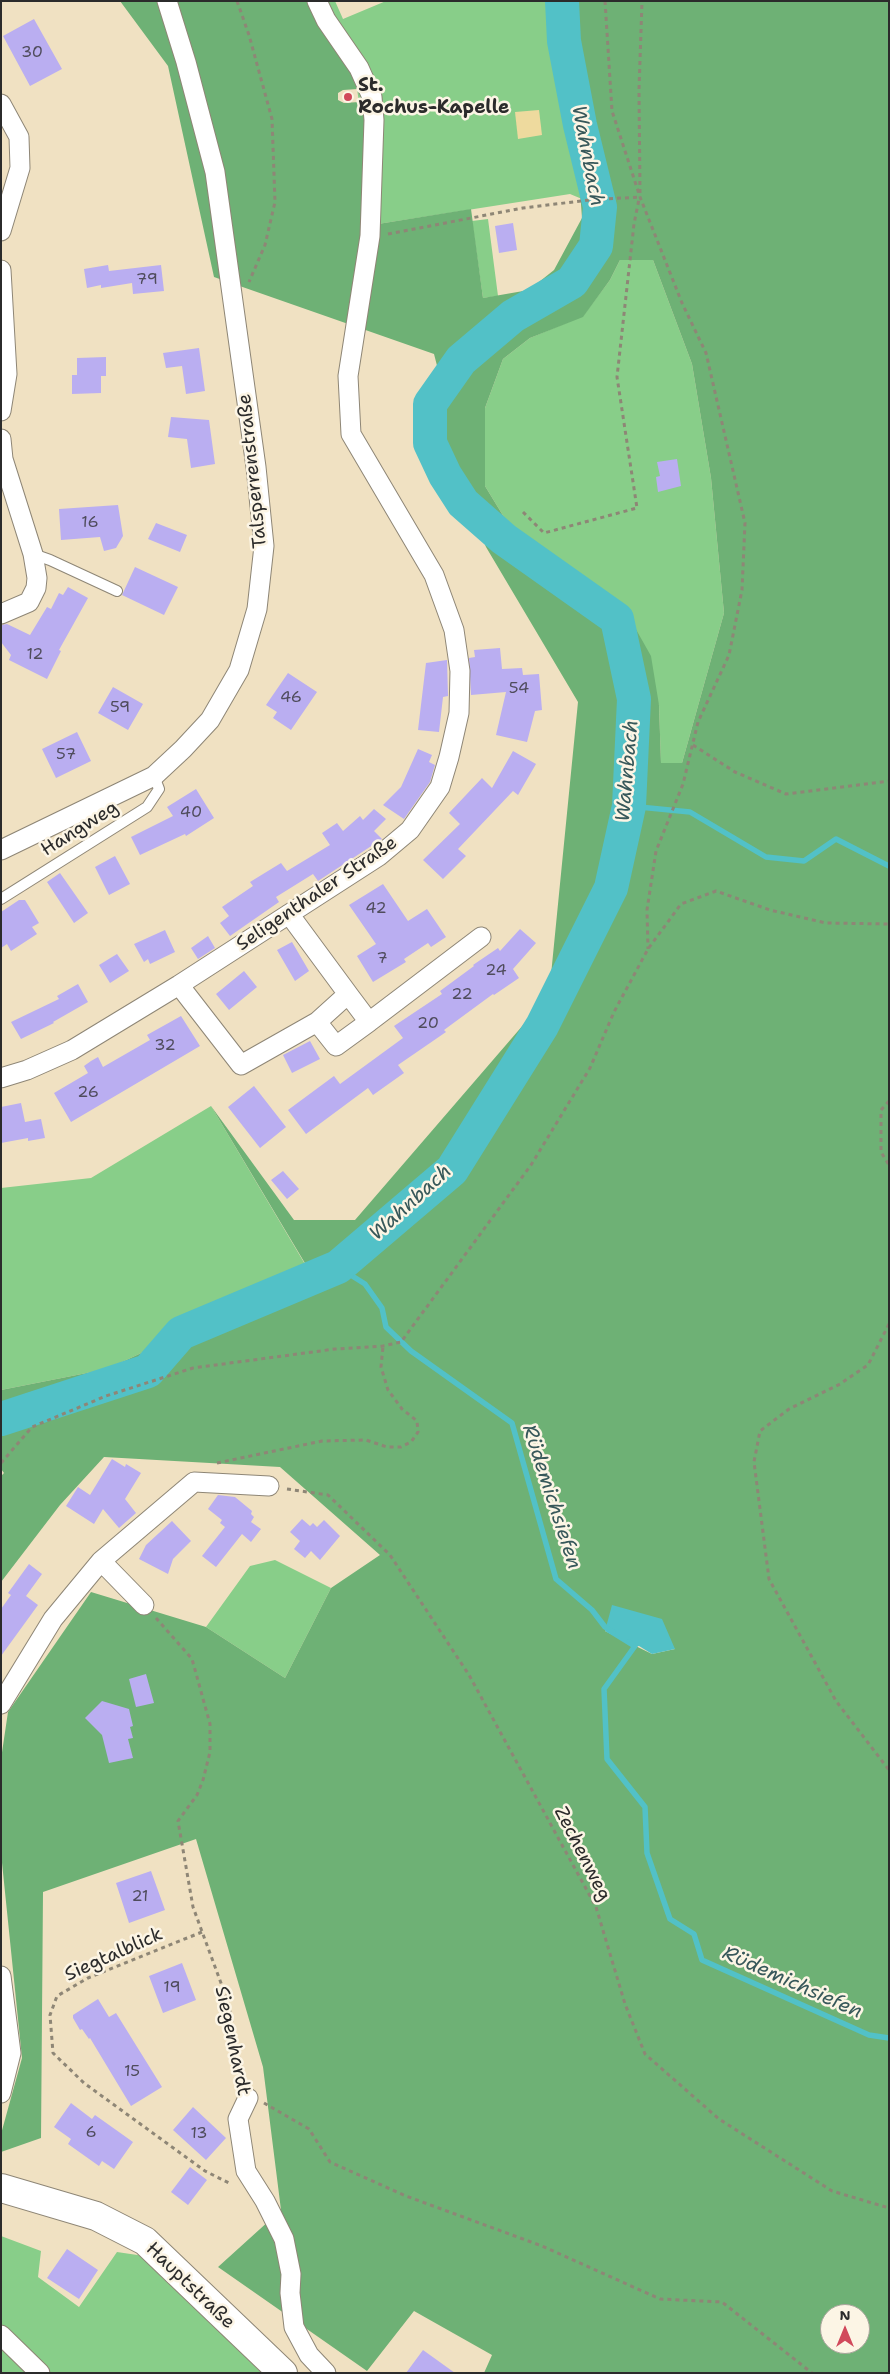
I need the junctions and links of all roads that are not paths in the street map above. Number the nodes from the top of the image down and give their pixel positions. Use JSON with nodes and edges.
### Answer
{"nodes":[{"id":1,"x":167,"y":1,"type":"edge"},
{"id":2,"x":317,"y":1,"type":"edge"},
{"id":3,"x":1,"y":104,"type":"edge"},
{"id":4,"x":1,"y":231,"type":"edge"},
{"id":5,"x":1,"y":270,"type":"edge"},
{"id":6,"x":4,"y":375,"type":"edge"},
{"id":7,"x":1,"y":411,"type":"edge"},
{"id":8,"x":1,"y":439,"type":"edge"},
{"id":9,"x":33,"y":554,"type":"junction"},
{"id":10,"x":116,"y":591,"type":"dead end"},
{"id":11,"x":1,"y":614,"type":"edge"},
{"id":12,"x":154,"y":776,"type":"junction"},
{"id":13,"x":1,"y":850,"type":"edge"},
{"id":14,"x":1,"y":899,"type":"edge"},
{"id":15,"x":289,"y":914,"type":"junction"},
{"id":16,"x":481,"y":938,"type":"dead end"},
{"id":17,"x":179,"y":985,"type":"junction"},
{"id":18,"x":348,"y":994,"type":"junction"},
{"id":19,"x":317,"y":1022,"type":"junction"},
{"id":20,"x":369,"y":1022,"type":"junction"},
{"id":21,"x":1,"y":1078,"type":"edge"},
{"id":22,"x":269,"y":1486,"type":"road end"},
{"id":23,"x":101,"y":1561,"type":"junction"},
{"id":24,"x":144,"y":1605,"type":"road end"},
{"id":25,"x":1,"y":1704,"type":"edge"},
{"id":26,"x":1,"y":1976,"type":"edge"},
{"id":27,"x":1,"y":2093,"type":"edge"},
{"id":28,"x":248,"y":2098,"type":"road end"},
{"id":29,"x":1,"y":2188,"type":"edge"},
{"id":30,"x":1,"y":2335,"type":"edge"},
{"id":31,"x":40,"y":2373,"type":"edge"},
{"id":32,"x":283,"y":2373,"type":"edge"},
{"id":33,"x":326,"y":2373,"type":"edge"}],
"edges":[{"from":1,"to":12,"type":"street","name":"Talsperrenstraße"},
{"from":2,"to":15,"type":"street","name":"Seligenthaler Straße"},
{"from":3,"to":4,"type":"street"},
{"from":5,"to":6,"type":"street"},
{"from":6,"to":7,"type":"street"},
{"from":8,"to":9,"type":"street"},
{"from":9,"to":10,"type":"lane"},
{"from":9,"to":11,"type":"street"},
{"from":12,"to":13,"type":"street","name":"Talsperrenstraße"},
{"from":12,"to":14,"type":"lane","name":"Hangweg"},
{"from":15,"to":17,"type":"street","name":"Seligenthaler Straße"},
{"from":15,"to":18,"type":"street"},
{"from":16,"to":20,"type":"street"},
{"from":17,"to":19,"type":"street"},
{"from":17,"to":21,"type":"street","name":"Seligenthaler Straße"},
{"from":18,"to":19,"type":"street"},
{"from":18,"to":20,"type":"street"},
{"from":19,"to":20,"type":"street"},
{"from":22,"to":23,"type":"street"},
{"from":23,"to":24,"type":"street"},
{"from":23,"to":25,"type":"street"},
{"from":26,"to":27,"type":"street"},
{"from":28,"to":33,"type":"street","name":"Siegenhardt"},
{"from":29,"to":32,"type":"main road","name":"Hauptstraße"},
{"from":30,"to":31,"type":"street"}]}
